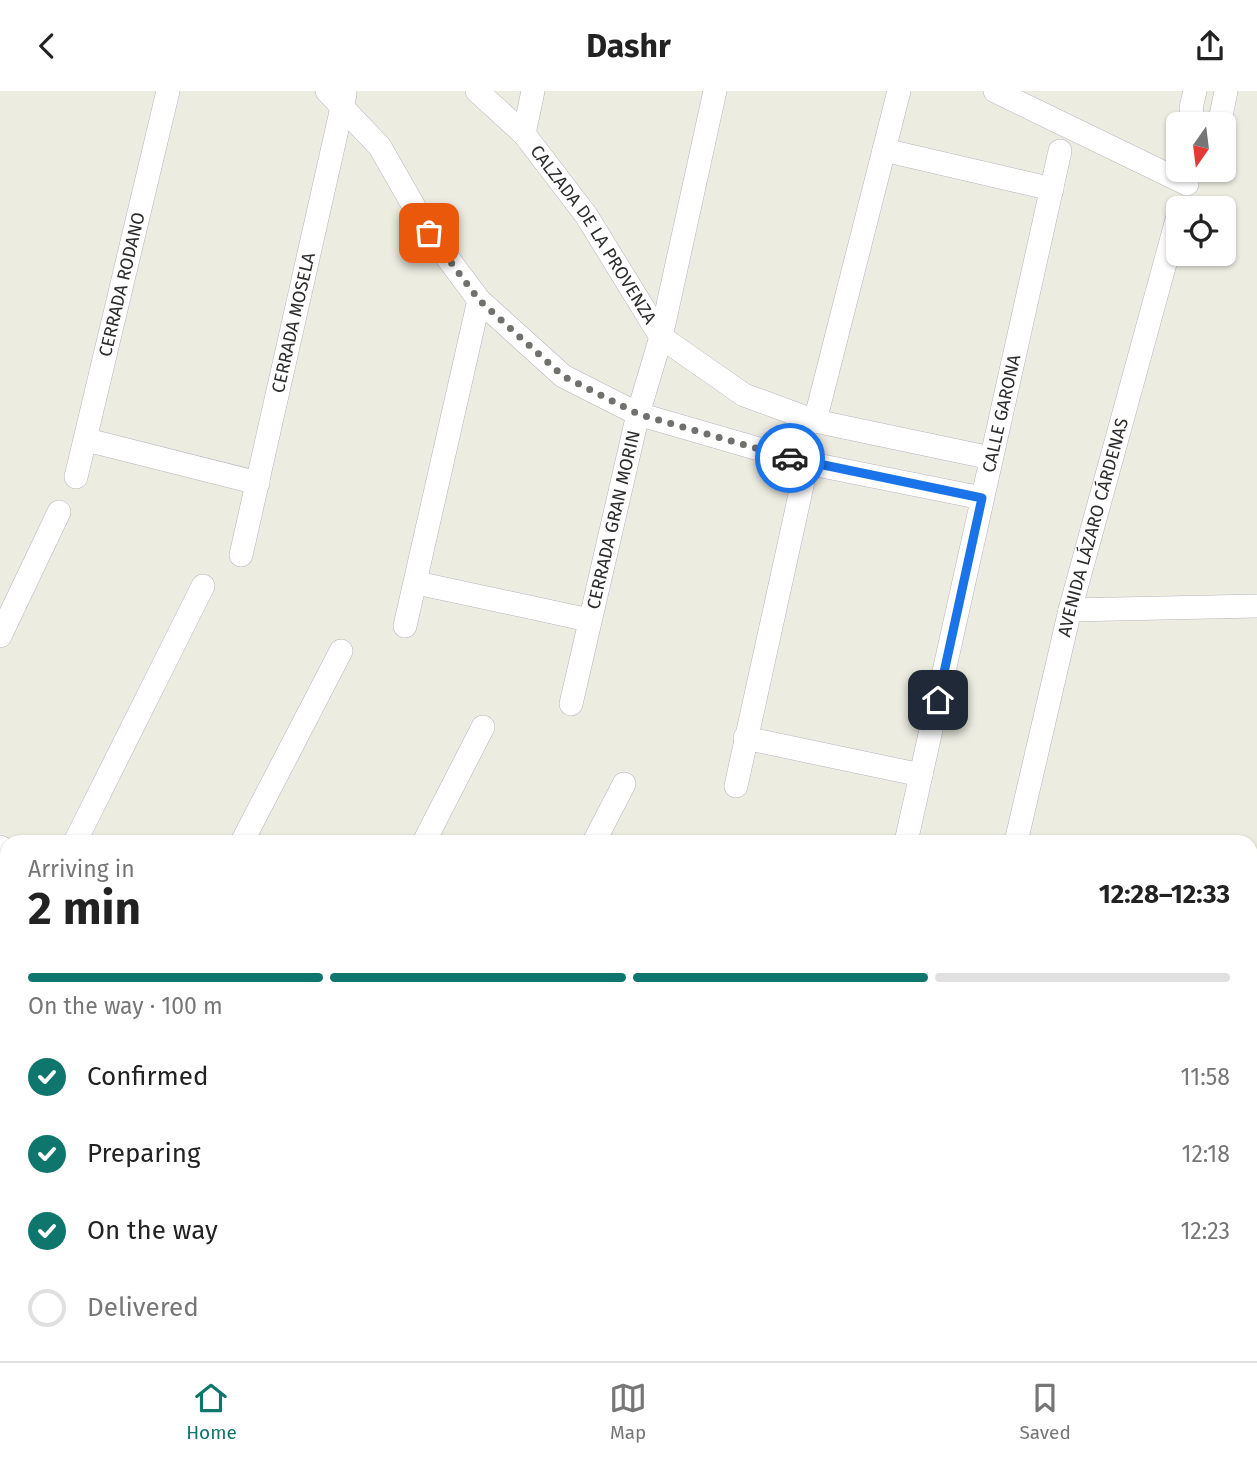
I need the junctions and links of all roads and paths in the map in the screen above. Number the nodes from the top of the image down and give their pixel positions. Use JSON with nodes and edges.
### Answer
{"nodes":[{"id":1,"x":168,"y":91,"type":"edge"},
{"id":2,"x":477,"y":91,"type":"edge"},
{"id":3,"x":533,"y":91,"type":"edge"},
{"id":4,"x":715,"y":91,"type":"edge"},
{"id":5,"x":899,"y":91,"type":"edge"},
{"id":6,"x":995,"y":91,"type":"edge"},
{"id":7,"x":1195,"y":91,"type":"edge"},
{"id":8,"x":1226,"y":91,"type":"edge"},
{"id":9,"x":338,"y":95,"type":"edge"},
{"id":10,"x":1192,"y":112,"type":"edge"},
{"id":11,"x":1222,"y":112,"type":"edge"},
{"id":12,"x":524,"y":134,"type":"junction"},
{"id":13,"x":884,"y":150,"type":"junction"},
{"id":14,"x":1060,"y":151,"type":"dead end"},
{"id":15,"x":1166,"y":167,"type":"edge"},
{"id":16,"x":1052,"y":189,"type":"junction"},
{"id":17,"x":1166,"y":260,"type":"edge"},
{"id":18,"x":479,"y":300,"type":"junction"},
{"id":19,"x":661,"y":337,"type":"junction"},
{"id":20,"x":638,"y":414,"type":"junction"},
{"id":21,"x":815,"y":421,"type":"junction"},
{"id":22,"x":87,"y":440,"type":"junction"},
{"id":23,"x":991,"y":458,"type":"junction"},
{"id":24,"x":807,"y":463,"type":"junction"},
{"id":25,"x":76,"y":477,"type":"dead end"},
{"id":26,"x":258,"y":483,"type":"junction"},
{"id":27,"x":982,"y":498,"type":"junction"},
{"id":28,"x":59,"y":512,"type":"dead end"},
{"id":29,"x":242,"y":555,"type":"dead end"},
{"id":30,"x":417,"y":583,"type":"junction"},
{"id":31,"x":203,"y":586,"type":"dead end"},
{"id":32,"x":1257,"y":606,"type":"edge"},
{"id":33,"x":1070,"y":610,"type":"junction"},
{"id":34,"x":589,"y":620,"type":"junction"},
{"id":35,"x":405,"y":626,"type":"dead end"},
{"id":36,"x":0,"y":636,"type":"edge"},
{"id":37,"x":341,"y":651,"type":"dead end"},
{"id":38,"x":571,"y":704,"type":"dead end"},
{"id":39,"x":483,"y":726,"type":"dead end"},
{"id":40,"x":745,"y":738,"type":"junction"},
{"id":41,"x":921,"y":775,"type":"junction"},
{"id":42,"x":624,"y":784,"type":"dead end"},
{"id":43,"x":736,"y":786,"type":"dead end"},
{"id":44,"x":78,"y":835,"type":"edge"},
{"id":45,"x":246,"y":835,"type":"edge"},
{"id":46,"x":428,"y":835,"type":"edge"},
{"id":47,"x":598,"y":835,"type":"edge"},
{"id":48,"x":908,"y":835,"type":"edge"},
{"id":49,"x":1018,"y":835,"type":"edge"}],
"edges":[{"from":1,"to":22,"type":"street","name":"CERRADA RODANO"},
{"from":2,"to":12,"type":"street","name":"CALZADA DE LA PROVENZA"},
{"from":3,"to":12,"type":"street"},
{"from":4,"to":19,"type":"street","name":"CERRADA GRAN MORIN"},
{"from":5,"to":13,"type":"street"},
{"from":6,"to":15,"type":"street"},
{"from":7,"to":10,"type":"street"},
{"from":8,"to":11,"type":"street"},
{"from":9,"to":18,"type":"street"},
{"from":9,"to":26,"type":"street","name":"CERRADA MOSELA"},
{"from":12,"to":19,"type":"street","name":"CALZADA DE LA PROVENZA"},
{"from":13,"to":16,"type":"street"},
{"from":13,"to":21,"type":"street"},
{"from":14,"to":16,"type":"street","name":"CALLE GARONA"},
{"from":16,"to":23,"type":"street","name":"CALLE GARONA"},
{"from":17,"to":33,"type":"street","name":"AVENIDA LÁZARO CÁRDENAS"},
{"from":18,"to":20,"type":"street"},
{"from":18,"to":30,"type":"street"},
{"from":19,"to":20,"type":"street","name":"CERRADA GRAN MORIN"},
{"from":19,"to":21,"type":"street","name":"CALZADA DE LA PROVENZA"},
{"from":20,"to":24,"type":"street"},
{"from":20,"to":34,"type":"street","name":"CERRADA GRAN MORIN"},
{"from":21,"to":23,"type":"street","name":"CALZADA DE LA PROVENZA"},
{"from":22,"to":25,"type":"street","name":"CERRADA RODANO"},
{"from":22,"to":26,"type":"street"},
{"from":23,"to":27,"type":"street","name":"CALLE GARONA"},
{"from":24,"to":27,"type":"street"},
{"from":24,"to":40,"type":"street"},
{"from":26,"to":29,"type":"street","name":"CERRADA MOSELA"},
{"from":27,"to":41,"type":"street","name":"CALLE GARONA"},
{"from":28,"to":36,"type":"street"},
{"from":30,"to":34,"type":"street"},
{"from":30,"to":35,"type":"street"},
{"from":31,"to":44,"type":"street"},
{"from":32,"to":33,"type":"street"},
{"from":33,"to":49,"type":"street","name":"AVENIDA LÁZARO CÁRDENAS"},
{"from":34,"to":38,"type":"street","name":"CERRADA GRAN MORIN"},
{"from":37,"to":45,"type":"street"},
{"from":39,"to":46,"type":"street"},
{"from":40,"to":41,"type":"street"},
{"from":40,"to":43,"type":"street"},
{"from":41,"to":48,"type":"street","name":"CALLE GARONA"},
{"from":42,"to":47,"type":"street"}]}
